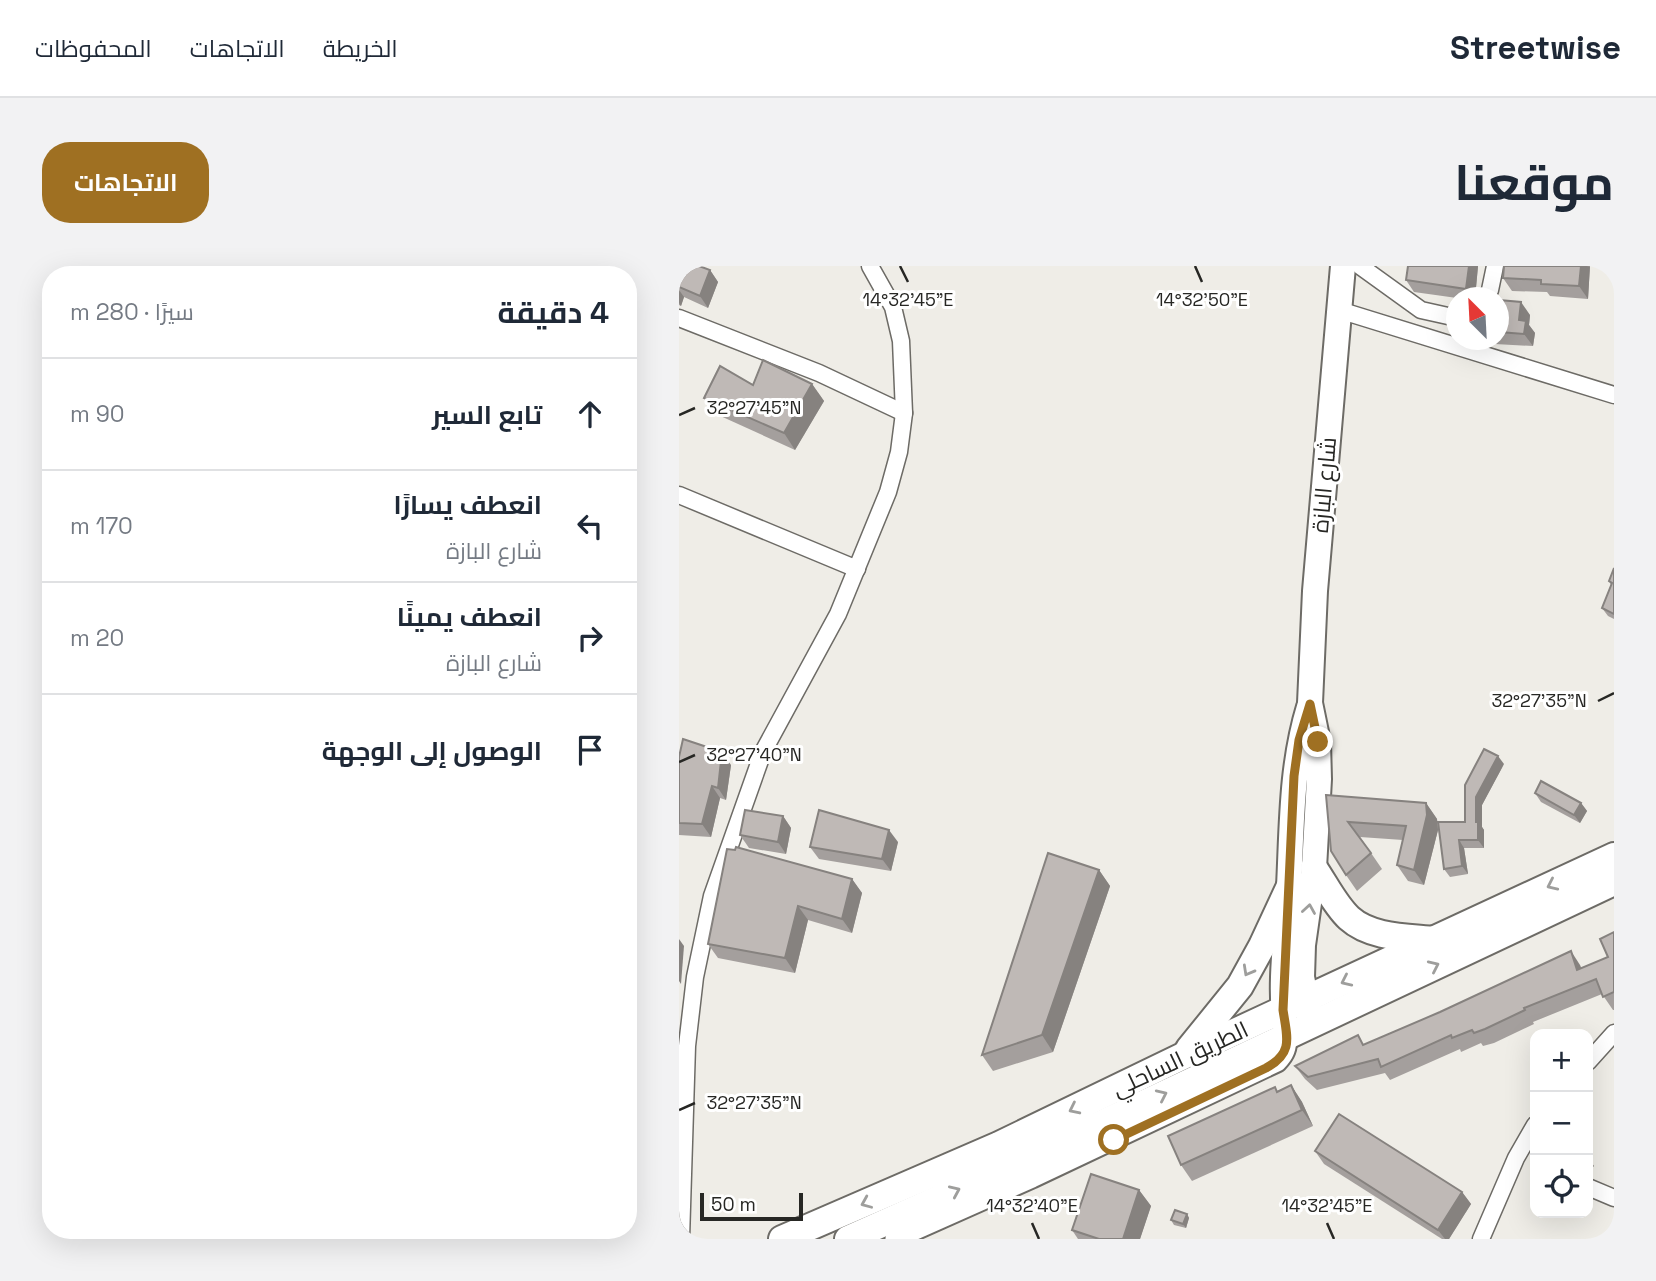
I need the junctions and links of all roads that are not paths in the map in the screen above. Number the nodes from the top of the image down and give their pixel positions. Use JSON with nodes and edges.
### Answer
{"nodes":[{"id":1,"x":870,"y":266,"type":"edge"},
{"id":2,"x":1343,"y":266,"type":"edge"},
{"id":3,"x":1360,"y":266,"type":"edge"},
{"id":4,"x":1495,"y":266,"type":"edge"},
{"id":5,"x":1491,"y":287,"type":"edge"},
{"id":6,"x":1339,"y":310,"type":"junction"},
{"id":7,"x":1446,"y":316,"type":"edge"},
{"id":8,"x":679,"y":318,"type":"edge"},
{"id":9,"x":1614,"y":395,"type":"edge"},
{"id":10,"x":904,"y":413,"type":"junction"},
{"id":11,"x":679,"y":495,"type":"edge"},
{"id":12,"x":857,"y":569,"type":"junction"},
{"id":13,"x":1310,"y":704,"type":"junction"},
{"id":14,"x":1614,"y":856,"type":"edge"},
{"id":15,"x":1314,"y":868,"type":"junction"},
{"id":16,"x":1614,"y":882,"type":"edge"},
{"id":17,"x":1289,"y":888,"type":"junction"},
{"id":18,"x":1435,"y":940,"type":"junction"},
{"id":19,"x":1297,"y":1017,"type":"junction"},
{"id":20,"x":1614,"y":1033,"type":"edge"},
{"id":21,"x":1183,"y":1056,"type":"junction"},
{"id":22,"x":1593,"y":1056,"type":"edge"},
{"id":23,"x":1529,"y":1147,"type":"edge"},
{"id":24,"x":1593,"y":1189,"type":"edge"},
{"id":25,"x":1614,"y":1198,"type":"edge"},
{"id":26,"x":920,"y":1234,"type":"edge"},
{"id":27,"x":681,"y":1239,"type":"edge"},
{"id":28,"x":782,"y":1239,"type":"edge"},
{"id":29,"x":848,"y":1239,"type":"edge"},
{"id":30,"x":895,"y":1239,"type":"edge"},
{"id":31,"x":1481,"y":1239,"type":"edge"}],
"edges":[{"from":1,"to":10,"type":"street"},
{"from":2,"to":6,"type":"main road","name":"شارع البازة"},
{"from":3,"to":7,"type":"street"},
{"from":4,"to":5,"type":"street"},
{"from":6,"to":9,"type":"street"},
{"from":6,"to":13,"type":"main road","name":"شارع البازة"},
{"from":8,"to":10,"type":"street"},
{"from":10,"to":12,"type":"street"},
{"from":11,"to":12,"type":"street"},
{"from":12,"to":27,"type":"street"},
{"from":13,"to":15,"type":"main road","name":"شارع البازة"},
{"from":13,"to":17,"type":"main road","name":"شارع البازة"},
{"from":14,"to":18,"type":"highway","name":"الطريق الساحلي","one_way":true},
{"from":15,"to":18,"type":"highway"},
{"from":19,"to":15,"type":"main road","name":"شارع البازة","one_way":true},
{"from":19,"to":16,"type":"highway","name":"الطريق الساحلي","one_way":true},
{"from":17,"to":19,"type":"main road","name":"شارع البازة"},
{"from":17,"to":21,"type":"highway","one_way":true},
{"from":18,"to":19,"type":"highway","name":"الطريق الساحلي","one_way":true},
{"from":19,"to":21,"type":"highway","name":"الطريق الساحلي"},
{"from":19,"to":26,"type":"street"},
{"from":29,"to":19,"type":"highway","name":"الطريق الساحلي","one_way":true},
{"from":20,"to":22,"type":"street"},
{"from":21,"to":28,"type":"highway","name":"الطريق الساحلي","one_way":true},
{"from":23,"to":31,"type":"street"},
{"from":24,"to":25,"type":"street"},
{"from":26,"to":30,"type":"street"}]}
